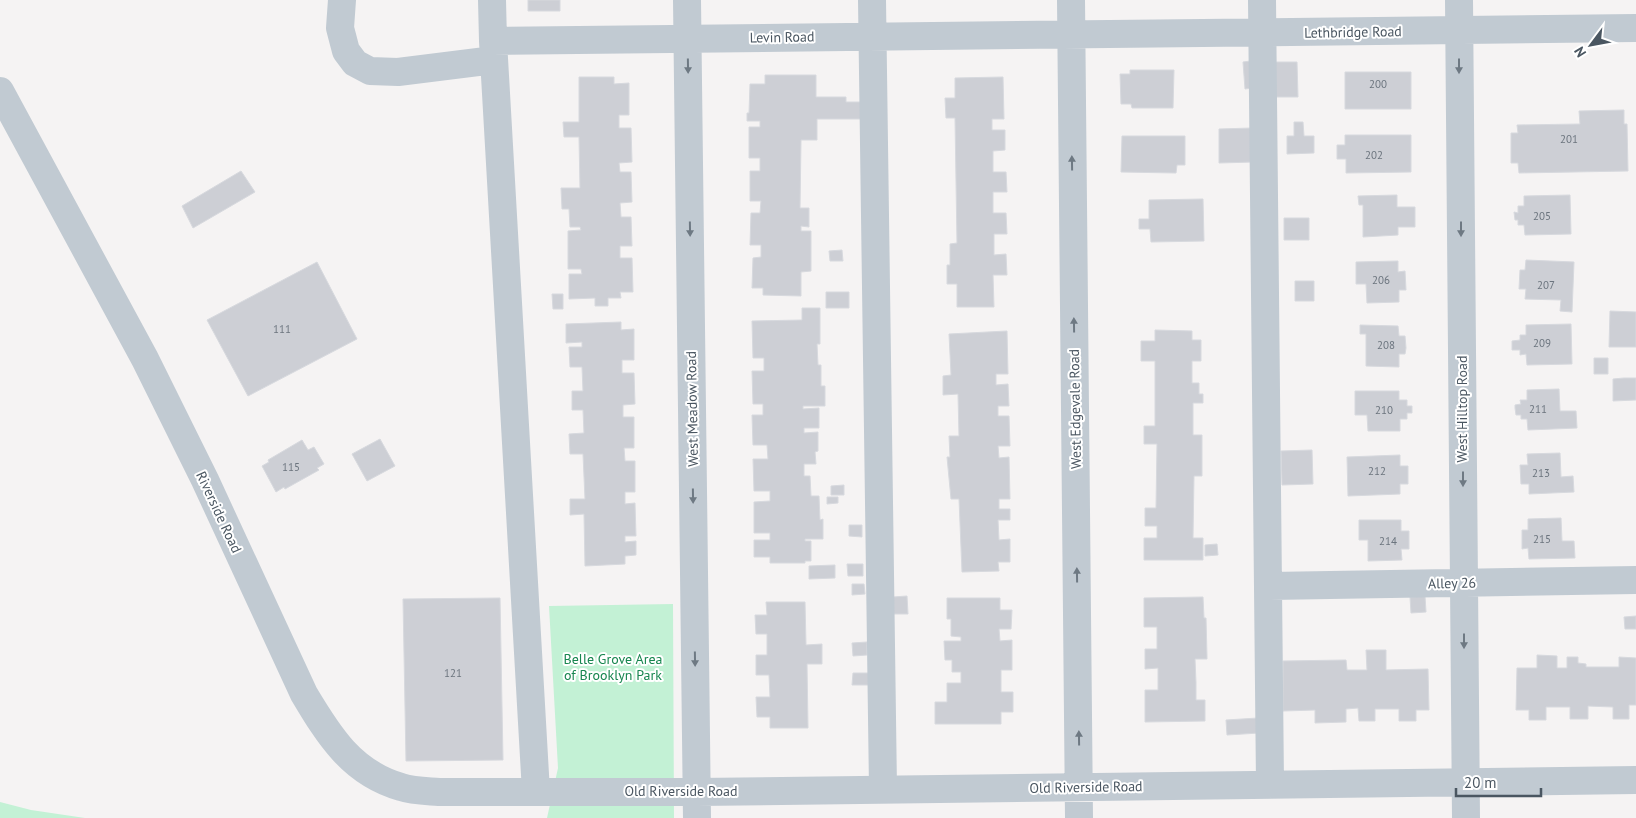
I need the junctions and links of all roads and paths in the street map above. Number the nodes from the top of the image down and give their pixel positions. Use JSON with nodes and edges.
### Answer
{"nodes":[{"id":1,"x":342,"y":0,"type":"edge"},
{"id":2,"x":492,"y":0,"type":"edge"},
{"id":3,"x":687,"y":0,"type":"edge"},
{"id":4,"x":872,"y":0,"type":"edge"},
{"id":5,"x":1070,"y":0,"type":"edge"},
{"id":6,"x":1262,"y":0,"type":"edge"},
{"id":7,"x":1459,"y":0,"type":"edge"},
{"id":8,"x":1636,"y":28,"type":"edge"},
{"id":9,"x":1459,"y":30,"type":"junction"},
{"id":10,"x":1263,"y":32,"type":"junction"},
{"id":11,"x":1071,"y":35,"type":"junction"},
{"id":12,"x":872,"y":36,"type":"junction"},
{"id":13,"x":687,"y":38,"type":"junction"},
{"id":14,"x":493,"y":50,"type":"junction"},
{"id":15,"x":0,"y":91,"type":"edge"},
{"id":16,"x":1636,"y":580,"type":"edge"},
{"id":17,"x":1464,"y":582,"type":"junction"},
{"id":18,"x":1268,"y":586,"type":"junction"},
{"id":19,"x":1636,"y":780,"type":"edge"},
{"id":20,"x":1466,"y":782,"type":"junction"},
{"id":21,"x":1270,"y":784,"type":"junction"},
{"id":22,"x":1079,"y":787,"type":"junction"},
{"id":23,"x":883,"y":789,"type":"junction"},
{"id":24,"x":536,"y":792,"type":"junction"},
{"id":25,"x":697,"y":805,"type":"edge"},
{"id":26,"x":1079,"y":818,"type":"edge"},
{"id":27,"x":1466,"y":818,"type":"edge"}],
"edges":[{"from":1,"to":14,"type":"street","name":"Levin Road"},
{"from":2,"to":14,"type":"street"},
{"from":3,"to":13,"type":"street","name":"West Meadow Road"},
{"from":4,"to":12,"type":"street"},
{"from":5,"to":11,"type":"street","name":"West Edgevale Road"},
{"from":6,"to":10,"type":"street"},
{"from":7,"to":9,"type":"street","name":"West Hilltop Road"},
{"from":8,"to":9,"type":"street","name":"Lethbridge Road"},
{"from":9,"to":10,"type":"street","name":"Lethbridge Road"},
{"from":9,"to":17,"type":"street","name":"West Hilltop Road","one_way":true},
{"from":10,"to":11,"type":"street","name":"Lethbridge Road"},
{"from":10,"to":18,"type":"street"},
{"from":11,"to":12,"type":"street","name":"Levin Road"},
{"from":22,"to":11,"type":"street","name":"West Edgevale Road","one_way":true},
{"from":12,"to":13,"type":"street","name":"Levin Road"},
{"from":12,"to":23,"type":"street"},
{"from":13,"to":14,"type":"street","name":"Levin Road"},
{"from":13,"to":25,"type":"street","name":"West Meadow Road","one_way":true},
{"from":14,"to":24,"type":"street"},
{"from":15,"to":24,"type":"street","name":"Riverside Road"},
{"from":16,"to":17,"type":"street","name":"Alley 26"},
{"from":17,"to":18,"type":"street","name":"Alley 26"},
{"from":17,"to":20,"type":"street","name":"West Hilltop Road","one_way":true},
{"from":18,"to":21,"type":"street"},
{"from":19,"to":20,"type":"street","name":"Old Riverside Road"},
{"from":20,"to":21,"type":"street","name":"Old Riverside Road"},
{"from":20,"to":27,"type":"street","name":"West Hilltop Road"},
{"from":21,"to":22,"type":"street","name":"Old Riverside Road"},
{"from":22,"to":23,"type":"street","name":"Old Riverside Road"},
{"from":22,"to":26,"type":"street","name":"West Edgevale Road"},
{"from":23,"to":25,"type":"street","name":"Old Riverside Road"},
{"from":24,"to":25,"type":"street","name":"Old Riverside Road"}]}
